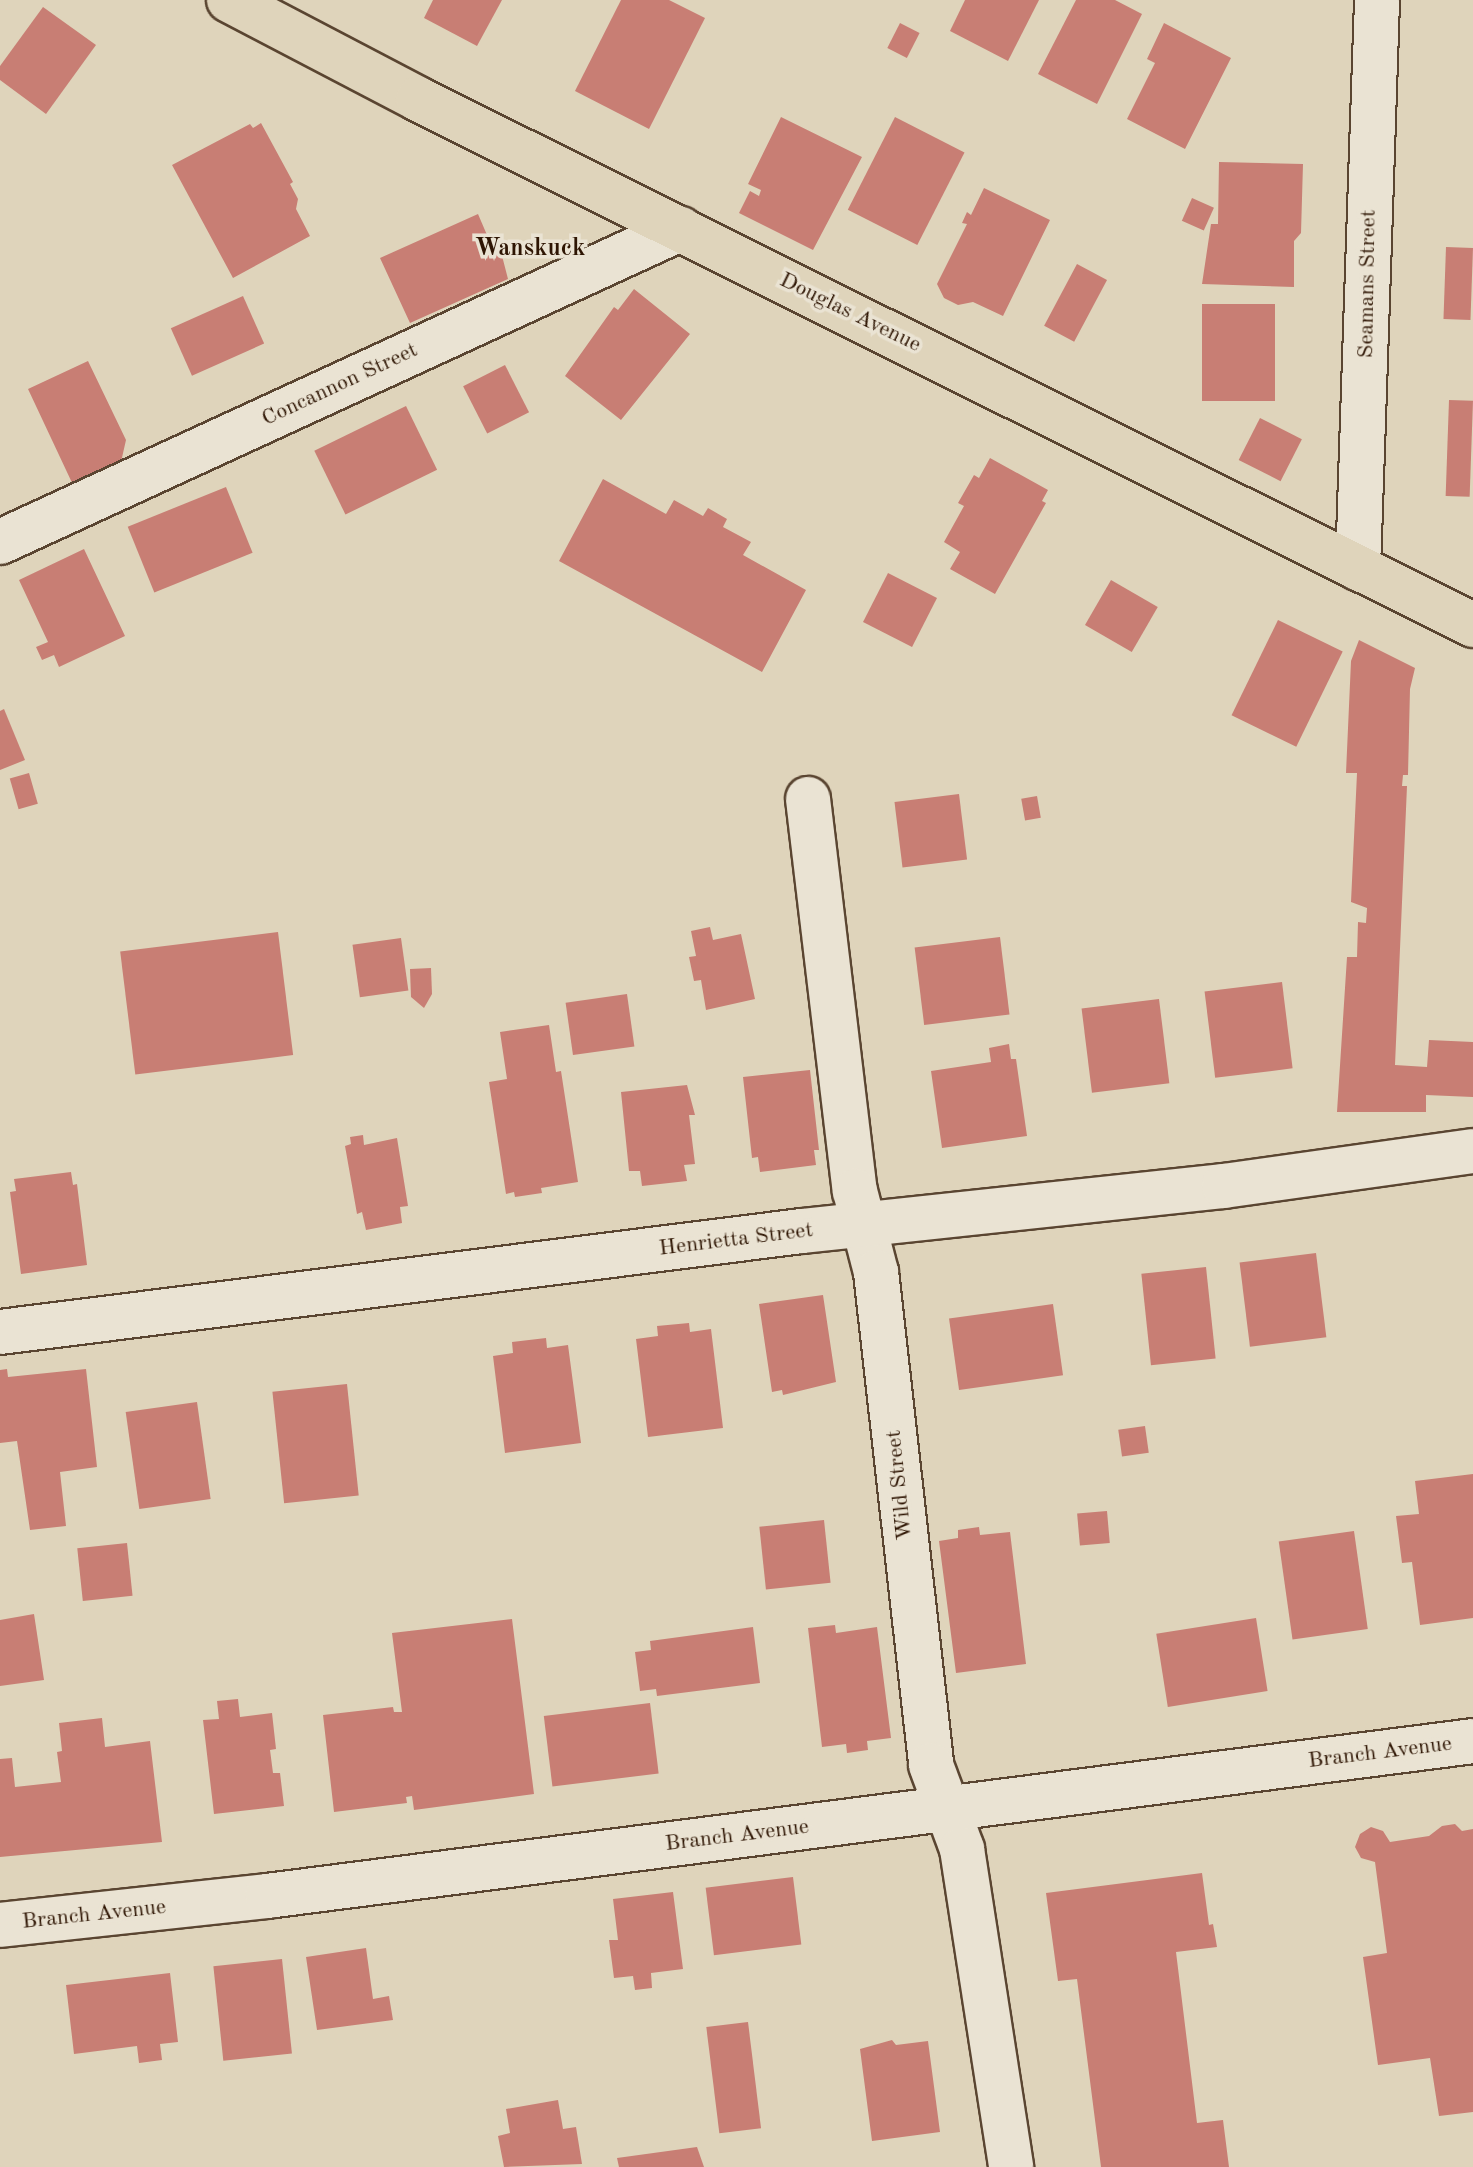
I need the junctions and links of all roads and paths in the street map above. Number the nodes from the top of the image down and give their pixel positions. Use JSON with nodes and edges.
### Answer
{"nodes":[{"id":1,"x":229,"y":0,"type":"edge"},
{"id":2,"x":1377,"y":0,"type":"edge"},
{"id":3,"x":680,"y":229,"type":"junction"},
{"id":4,"x":0,"y":542,"type":"edge"},
{"id":5,"x":1358,"y":568,"type":"junction"},
{"id":6,"x":1473,"y":625,"type":"edge"},
{"id":7,"x":808,"y":799,"type":"dead end"},
{"id":8,"x":1473,"y":1151,"type":"edge"},
{"id":9,"x":864,"y":1226,"type":"junction"},
{"id":10,"x":0,"y":1332,"type":"edge"},
{"id":11,"x":1473,"y":1741,"type":"edge"},
{"id":12,"x":948,"y":1809,"type":"junction"},
{"id":13,"x":0,"y":1925,"type":"edge"},
{"id":14,"x":1011,"y":2167,"type":"edge"}],
"edges":[{"from":1,"to":3,"type":"main road","name":"Douglas Avenue"},
{"from":2,"to":5,"type":"street","name":"Seamans Street"},
{"from":3,"to":4,"type":"street","name":"Concannon Street"},
{"from":3,"to":5,"type":"main road","name":"Douglas Avenue"},
{"from":5,"to":6,"type":"main road","name":"Douglas Avenue"},
{"from":7,"to":9,"type":"street","name":"Wild Street"},
{"from":8,"to":9,"type":"street","name":"Henrietta Street"},
{"from":9,"to":10,"type":"street","name":"Henrietta Street"},
{"from":9,"to":12,"type":"street","name":"Wild Street"},
{"from":11,"to":12,"type":"street","name":"Branch Avenue"},
{"from":12,"to":13,"type":"street","name":"Branch Avenue"},
{"from":12,"to":14,"type":"street","name":"Wild Street"}]}
